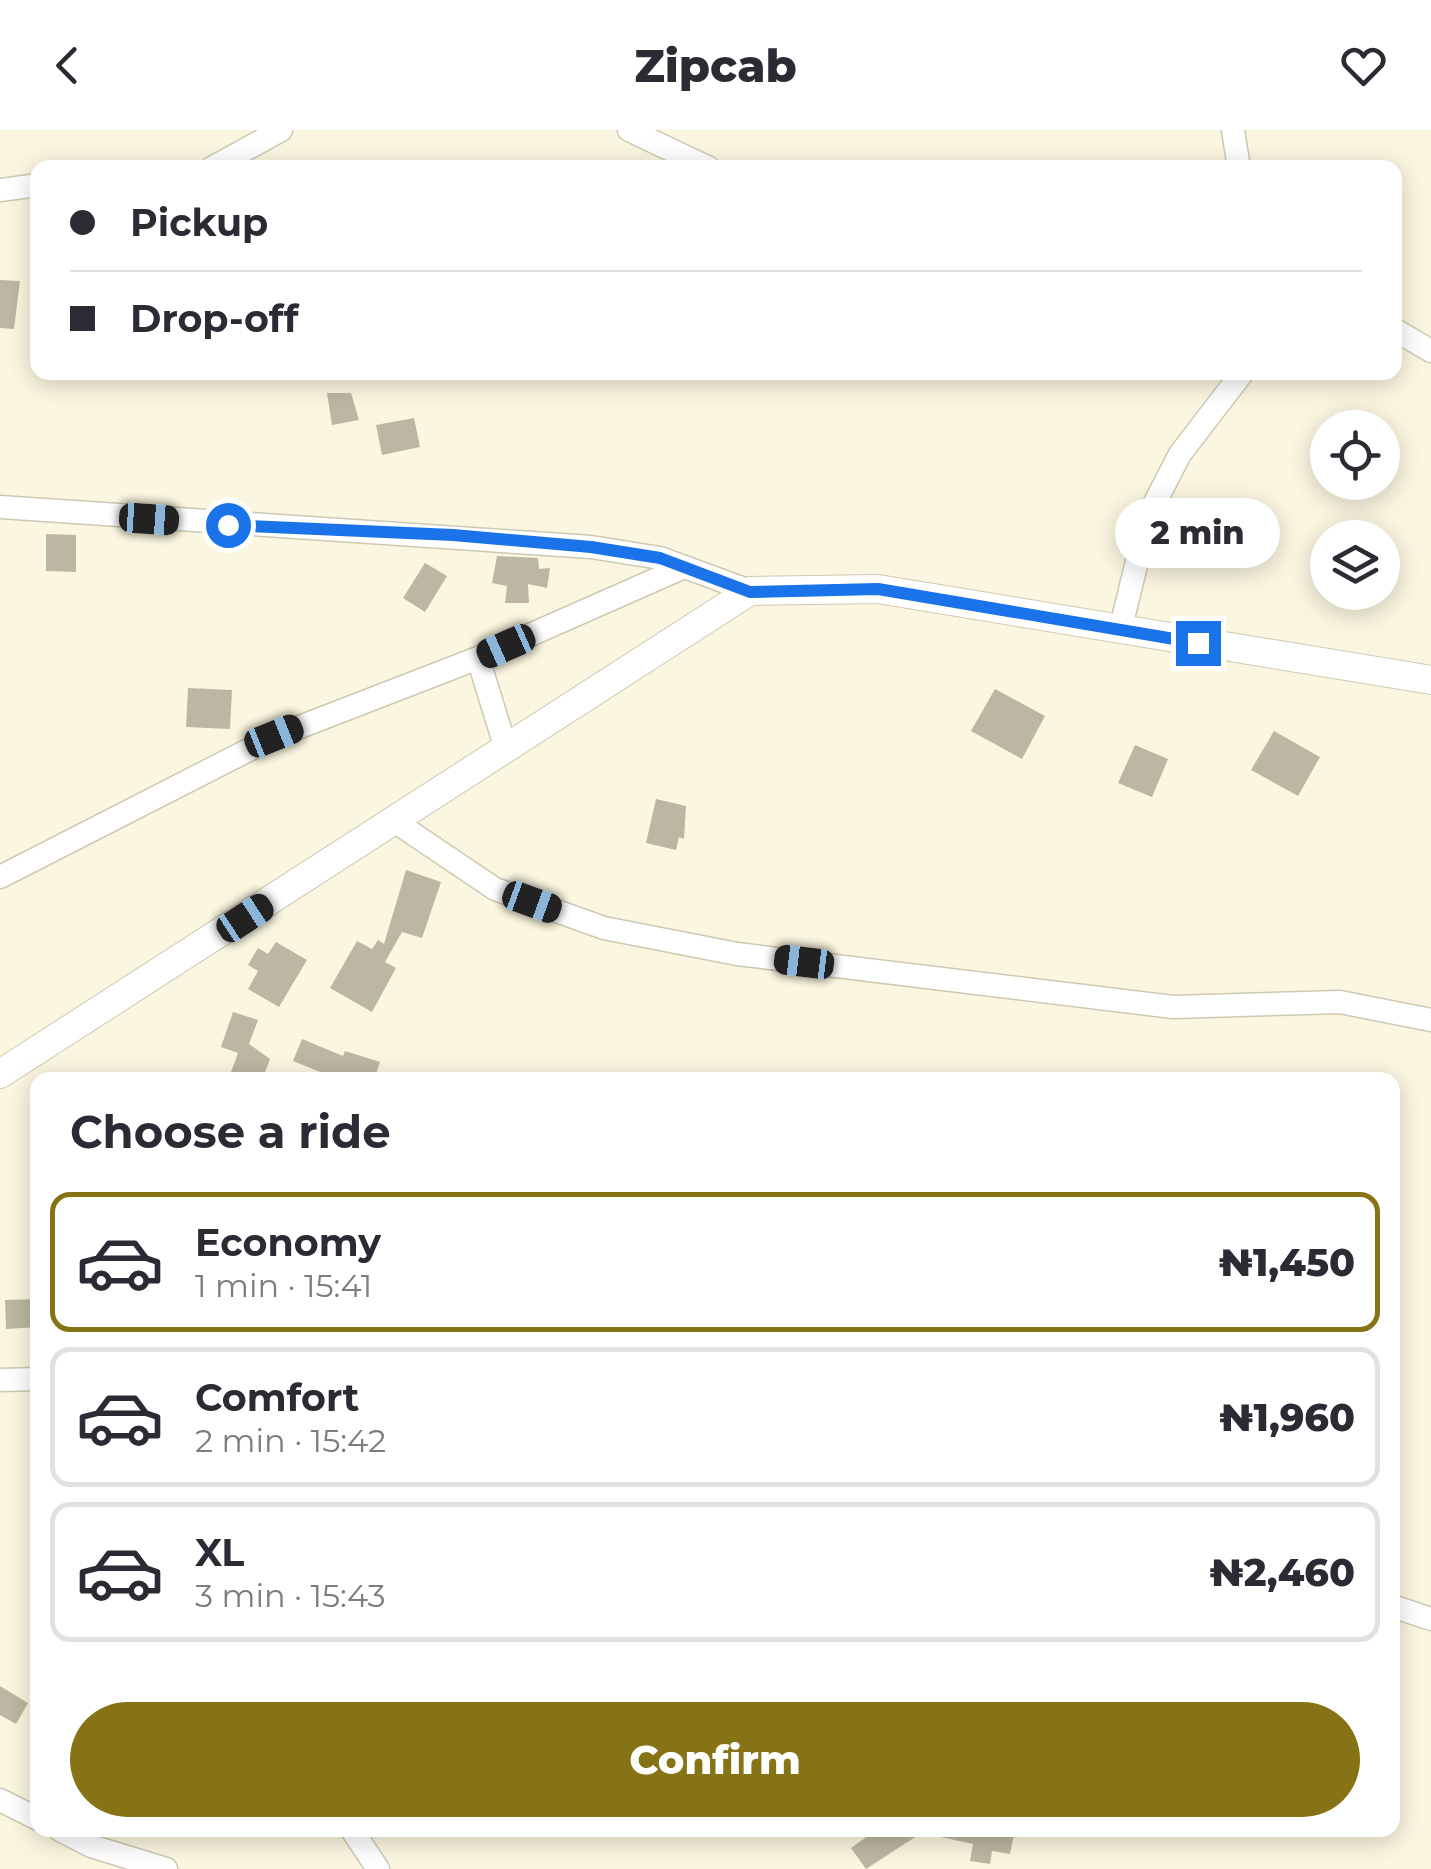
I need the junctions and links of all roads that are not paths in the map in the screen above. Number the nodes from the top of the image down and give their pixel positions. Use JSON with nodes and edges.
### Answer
{"nodes":[{"id":1,"x":281,"y":130,"type":"edge"},
{"id":2,"x":630,"y":130,"type":"edge"},
{"id":3,"x":1233,"y":130,"type":"edge"},
{"id":4,"x":227,"y":160,"type":"edge"},
{"id":5,"x":693,"y":160,"type":"edge"},
{"id":6,"x":1238,"y":160,"type":"edge"},
{"id":7,"x":30,"y":186,"type":"edge"},
{"id":8,"x":0,"y":190,"type":"edge"},
{"id":9,"x":1402,"y":334,"type":"edge"},
{"id":10,"x":1431,"y":351,"type":"edge"},
{"id":11,"x":1237,"y":380,"type":"edge"},
{"id":12,"x":0,"y":507,"type":"edge"},
{"id":13,"x":684,"y":568,"type":"junction"},
{"id":14,"x":750,"y":592,"type":"junction"},
{"id":15,"x":1120,"y":630,"type":"junction"},
{"id":16,"x":478,"y":658,"type":"junction"},
{"id":17,"x":1431,"y":680,"type":"edge"},
{"id":18,"x":506,"y":749,"type":"junction"},
{"id":19,"x":394,"y":822,"type":"junction"},
{"id":20,"x":0,"y":876,"type":"edge"},
{"id":21,"x":1431,"y":1020,"type":"edge"},
{"id":22,"x":0,"y":1074,"type":"edge"},
{"id":23,"x":30,"y":1379,"type":"edge"},
{"id":24,"x":0,"y":1380,"type":"edge"},
{"id":25,"x":1400,"y":1609,"type":"edge"},
{"id":26,"x":1431,"y":1620,"type":"edge"},
{"id":27,"x":0,"y":1800,"type":"edge"},
{"id":28,"x":30,"y":1815,"type":"edge"},
{"id":29,"x":74,"y":1837,"type":"edge"},
{"id":30,"x":357,"y":1837,"type":"edge"},
{"id":31,"x":166,"y":1869,"type":"edge"},
{"id":32,"x":378,"y":1869,"type":"edge"}],
"edges":[{"from":1,"to":4,"type":"street"},
{"from":2,"to":5,"type":"street"},
{"from":3,"to":6,"type":"street"},
{"from":7,"to":8,"type":"street"},
{"from":9,"to":10,"type":"street"},
{"from":11,"to":15,"type":"street"},
{"from":12,"to":13,"type":"street"},
{"from":13,"to":14,"type":"street"},
{"from":13,"to":16,"type":"street"},
{"from":14,"to":15,"type":"main road"},
{"from":14,"to":18,"type":"main road"},
{"from":15,"to":17,"type":"main road"},
{"from":16,"to":18,"type":"street"},
{"from":16,"to":20,"type":"street"},
{"from":18,"to":19,"type":"main road"},
{"from":19,"to":21,"type":"street"},
{"from":19,"to":22,"type":"main road"},
{"from":23,"to":24,"type":"street"},
{"from":25,"to":26,"type":"street"},
{"from":27,"to":28,"type":"street"},
{"from":29,"to":31,"type":"street"},
{"from":30,"to":32,"type":"street"}]}
